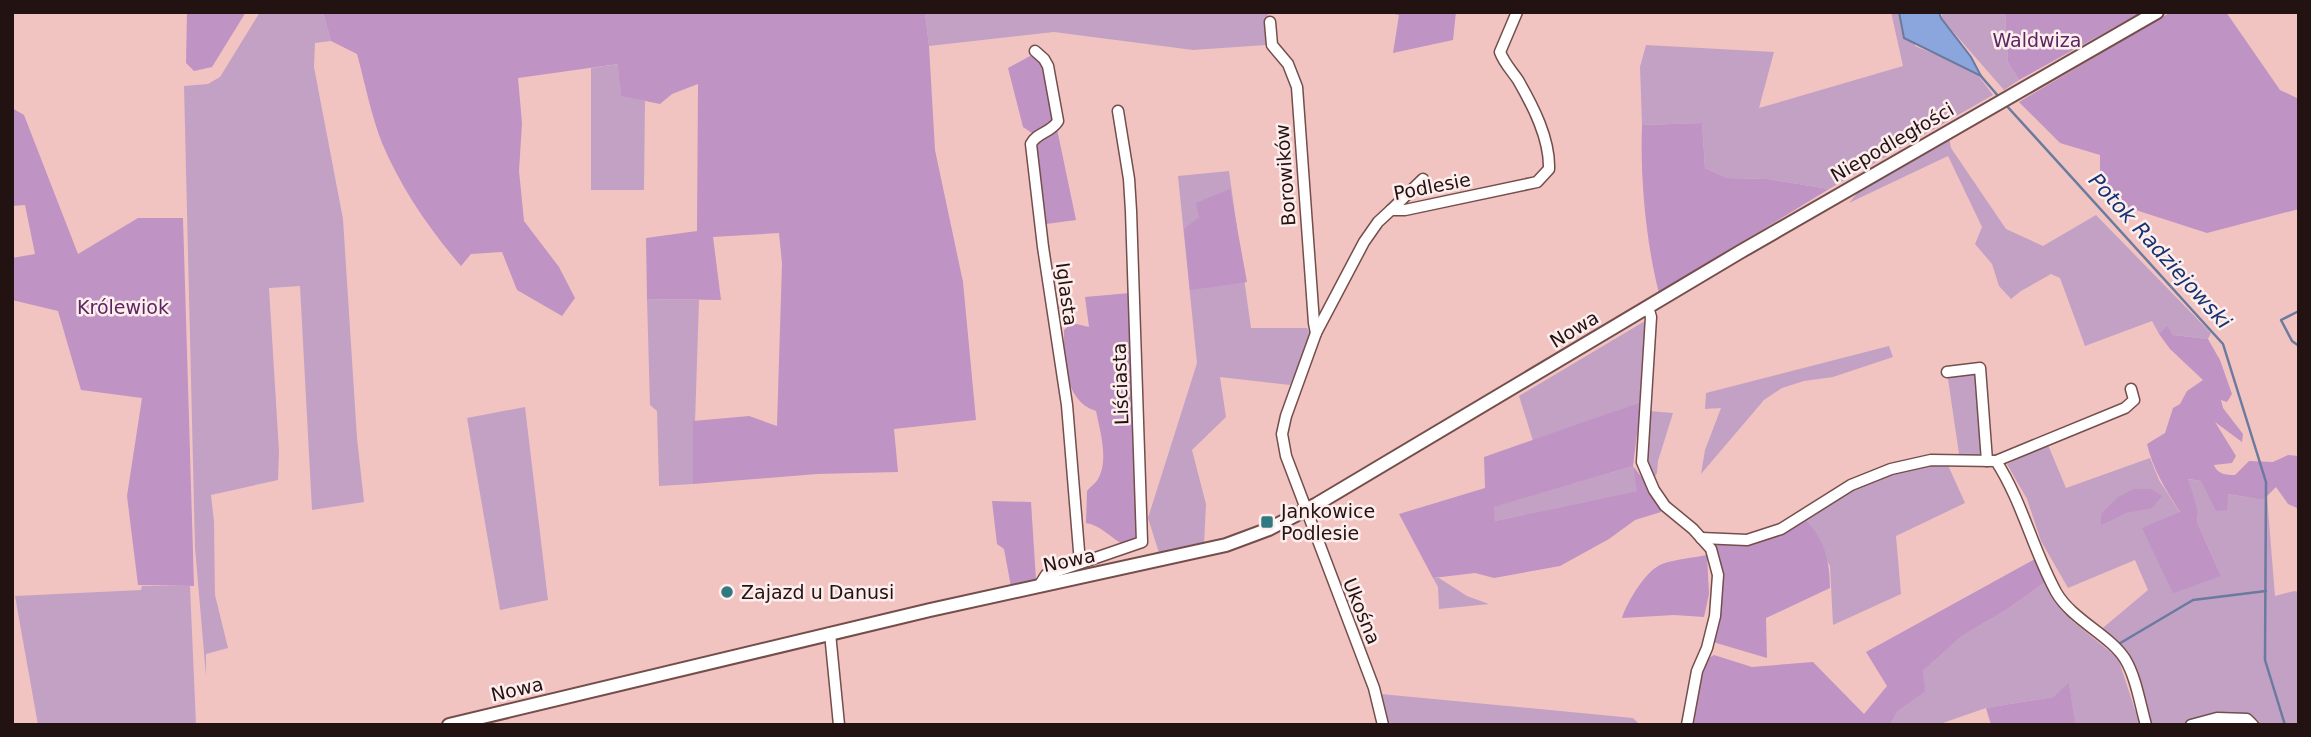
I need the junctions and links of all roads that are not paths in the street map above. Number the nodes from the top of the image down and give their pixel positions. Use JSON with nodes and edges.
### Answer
{"nodes":[{"id":1,"x":1517,"y":12,"type":"edge"},
{"id":2,"x":2157,"y":12,"type":"edge"},
{"id":3,"x":1270,"y":22,"type":"dead end"},
{"id":4,"x":1035,"y":51,"type":"dead end"},
{"id":5,"x":1118,"y":111,"type":"dead end"},
{"id":6,"x":1423,"y":179,"type":"dead end"},
{"id":7,"x":1391,"y":210,"type":"junction"},
{"id":8,"x":1648,"y":307,"type":"junction"},
{"id":9,"x":1316,"y":332,"type":"junction"},
{"id":10,"x":1947,"y":372,"type":"dead end"},
{"id":11,"x":2131,"y":389,"type":"dead end"},
{"id":12,"x":1992,"y":461,"type":"junction"},
{"id":13,"x":1306,"y":511,"type":"junction"},
{"id":14,"x":1701,"y":538,"type":"junction"},
{"id":15,"x":1080,"y":564,"type":"junction"},
{"id":16,"x":1039,"y":586,"type":"junction"},
{"id":17,"x":830,"y":633,"type":"junction"},
{"id":18,"x":449,"y":725,"type":"edge"},
{"id":19,"x":839,"y":725,"type":"edge"},
{"id":20,"x":1383,"y":725,"type":"edge"},
{"id":21,"x":1686,"y":725,"type":"edge"},
{"id":22,"x":2146,"y":725,"type":"edge"},
{"id":23,"x":2192,"y":725,"type":"edge"},
{"id":24,"x":2253,"y":725,"type":"edge"}],
"edges":[{"from":1,"to":7,"type":"street","name":"Podlesie"},
{"from":2,"to":8,"type":"street","name":"Niepodległości"},
{"from":3,"to":9,"type":"street","name":"Borowików"},
{"from":4,"to":15,"type":"street","name":"Iglasta"},
{"from":5,"to":15,"type":"street","name":"Liściasta"},
{"from":6,"to":7,"type":"street"},
{"from":7,"to":9,"type":"street","name":"Podlesie"},
{"from":8,"to":13,"type":"street","name":"Nowa"},
{"from":8,"to":14,"type":"street"},
{"from":9,"to":13,"type":"street","name":"Podlesie"},
{"from":10,"to":12,"type":"street"},
{"from":11,"to":12,"type":"street"},
{"from":12,"to":14,"type":"street"},
{"from":12,"to":22,"type":"street"},
{"from":13,"to":16,"type":"street","name":"Nowa"},
{"from":13,"to":20,"type":"street","name":"Ukośna"},
{"from":14,"to":21,"type":"street"},
{"from":15,"to":16,"type":"street","name":"Liściasta"},
{"from":16,"to":17,"type":"street","name":"Nowa"},
{"from":17,"to":18,"type":"street","name":"Nowa"},
{"from":17,"to":19,"type":"street"},
{"from":23,"to":24,"type":"street"}]}
